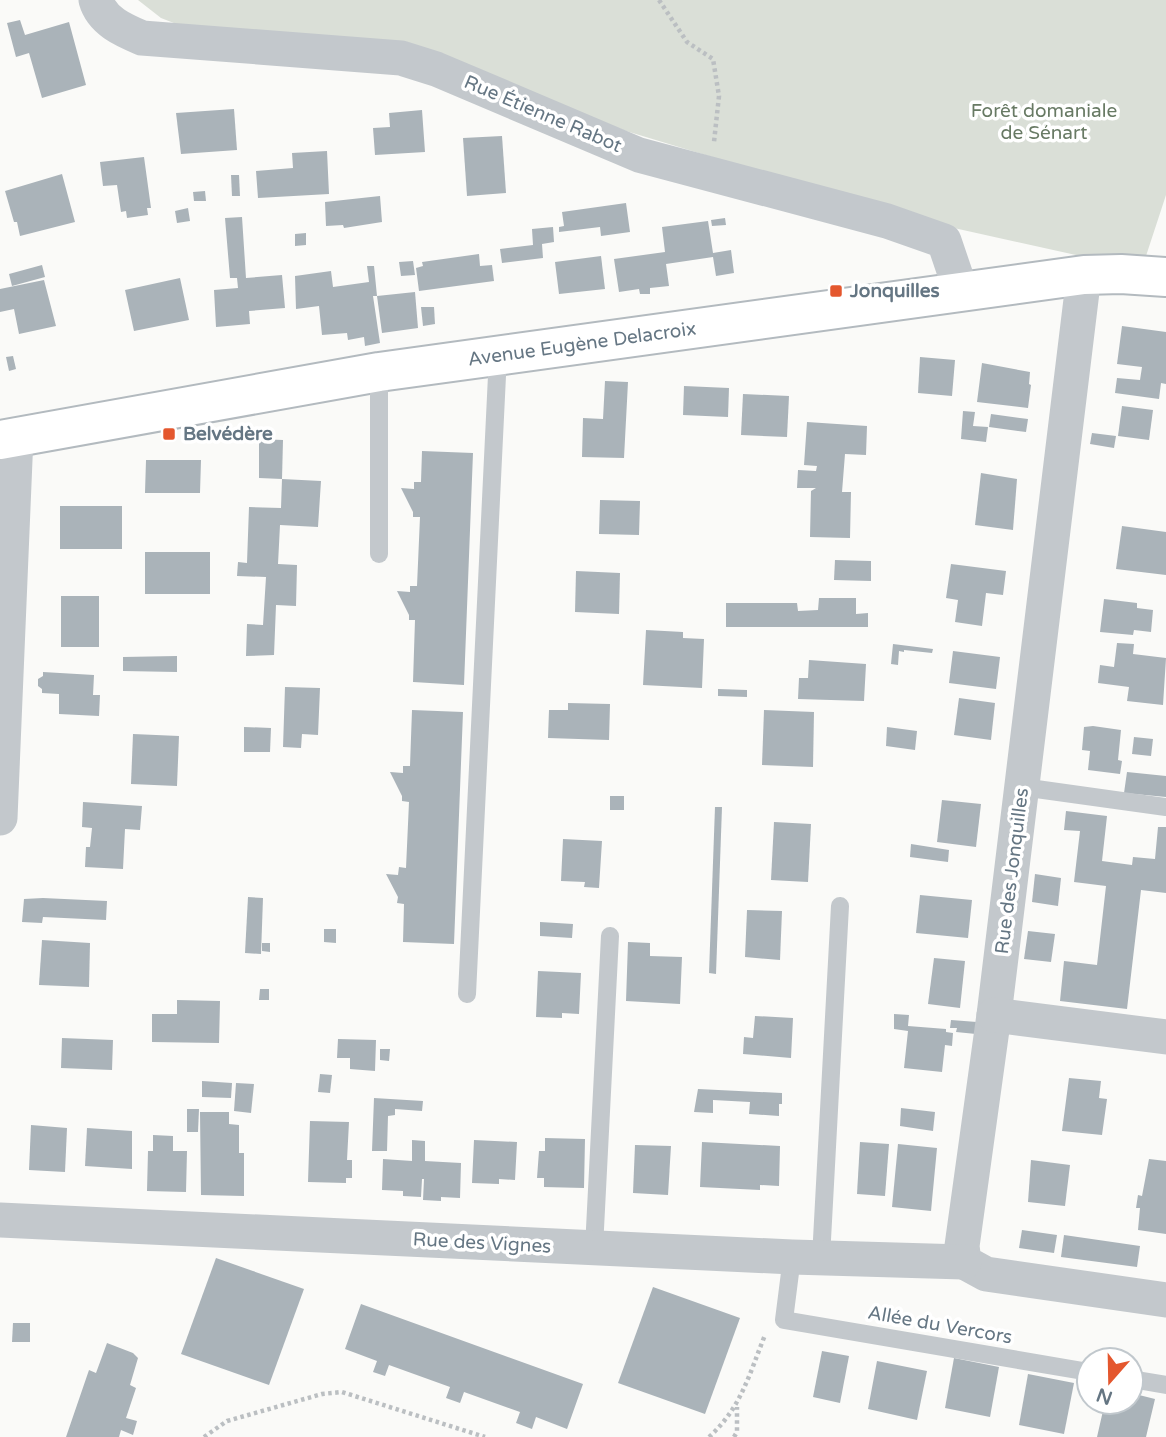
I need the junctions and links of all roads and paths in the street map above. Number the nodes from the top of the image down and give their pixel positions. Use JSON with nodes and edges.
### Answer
{"nodes":[{"id":1,"x":96,"y":0,"type":"edge"},
{"id":2,"x":659,"y":0,"type":"edge"},
{"id":3,"x":711,"y":175,"type":"junction"},
{"id":4,"x":1164,"y":269,"type":"edge"},
{"id":5,"x":1084,"y":275,"type":"junction"},
{"id":6,"x":961,"y":291,"type":"junction"},
{"id":7,"x":498,"y":355,"type":"junction"},
{"id":8,"x":379,"y":372,"type":"junction"},
{"id":9,"x":8,"y":438,"type":"edge"},
{"id":10,"x":379,"y":554,"type":"dead end"},
{"id":11,"x":1022,"y":788,"type":"junction"},
{"id":12,"x":1166,"y":807,"type":"edge"},
{"id":13,"x":0,"y":818,"type":"edge"},
{"id":14,"x":840,"y":906,"type":"dead end"},
{"id":15,"x":610,"y":936,"type":"dead end"},
{"id":16,"x":467,"y":994,"type":"dead end"},
{"id":17,"x":994,"y":1015,"type":"junction"},
{"id":18,"x":1166,"y":1037,"type":"edge"},
{"id":19,"x":0,"y":1220,"type":"edge"},
{"id":20,"x":594,"y":1248,"type":"junction"},
{"id":21,"x":807,"y":1258,"type":"junction"},
{"id":22,"x":964,"y":1262,"type":"junction"},
{"id":23,"x":1166,"y":1300,"type":"edge"},
{"id":24,"x":784,"y":1320,"type":"junction"},
{"id":25,"x":1075,"y":1370,"type":"edge"},
{"id":26,"x":1145,"y":1381,"type":"edge"},
{"id":27,"x":1166,"y":1385,"type":"edge"},
{"id":28,"x":737,"y":1406,"type":"junction"},
{"id":29,"x":204,"y":1437,"type":"edge"},
{"id":30,"x":485,"y":1437,"type":"edge"},
{"id":31,"x":709,"y":1437,"type":"edge"},
{"id":32,"x":734,"y":1437,"type":"edge"}],
"edges":[{"from":1,"to":3,"type":"street","name":"Rue Étienne Rabot"},
{"from":2,"to":3,"type":"path"},
{"from":3,"to":6,"type":"street","name":"Rue Étienne Rabot"},
{"from":4,"to":5,"type":"main road","name":"Avenue Eugène Delacroix"},
{"from":5,"to":6,"type":"main road","name":"Avenue Eugène Delacroix"},
{"from":5,"to":11,"type":"street","name":"Rue des Jonquilles"},
{"from":6,"to":7,"type":"main road","name":"Avenue Eugène Delacroix"},
{"from":7,"to":8,"type":"main road","name":"Avenue Eugène Delacroix"},
{"from":7,"to":16,"type":"lane"},
{"from":8,"to":9,"type":"main road","name":"Avenue Eugène Delacroix"},
{"from":8,"to":10,"type":"lane"},
{"from":9,"to":13,"type":"street"},
{"from":11,"to":12,"type":"lane"},
{"from":11,"to":17,"type":"street","name":"Rue des Jonquilles"},
{"from":14,"to":21,"type":"lane"},
{"from":15,"to":20,"type":"lane"},
{"from":17,"to":18,"type":"street"},
{"from":17,"to":22,"type":"street","name":"Rue des Jonquilles"},
{"from":19,"to":20,"type":"street","name":"Rue des Vignes"},
{"from":20,"to":21,"type":"street","name":"Rue des Vignes"},
{"from":21,"to":22,"type":"street","name":"Rue des Vignes"},
{"from":21,"to":24,"type":"lane"},
{"from":22,"to":23,"type":"street"},
{"from":24,"to":25,"type":"lane","name":"Allée du Vercors"},
{"from":24,"to":28,"type":"path"},
{"from":26,"to":27,"type":"lane"},
{"from":28,"to":31,"type":"path"},
{"from":28,"to":32,"type":"path"},
{"from":29,"to":30,"type":"path"}]}
